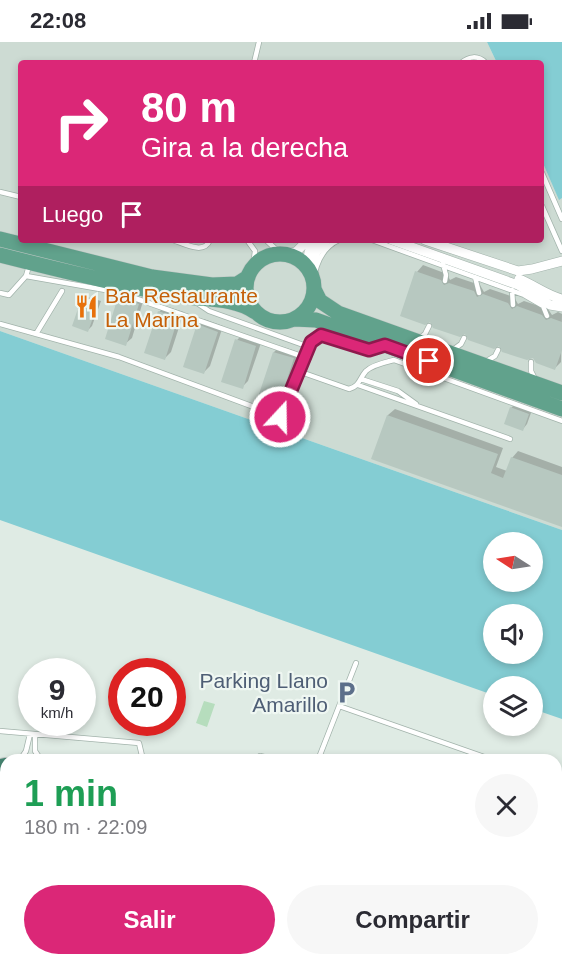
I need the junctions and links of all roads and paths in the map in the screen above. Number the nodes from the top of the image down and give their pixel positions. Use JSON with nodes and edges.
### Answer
{"nodes":[{"id":1,"x":259,"y":42,"type":"edge"},
{"id":2,"x":255,"y":60,"type":"edge"},
{"id":3,"x":466,"y":60,"type":"edge"},
{"id":4,"x":481,"y":60,"type":"edge"},
{"id":5,"x":544,"y":178,"type":"edge"},
{"id":6,"x":0,"y":192,"type":"edge"},
{"id":7,"x":18,"y":196,"type":"edge"},
{"id":8,"x":544,"y":210,"type":"edge"},
{"id":9,"x":562,"y":219,"type":"edge"},
{"id":10,"x":0,"y":239,"type":"edge"},
{"id":11,"x":184,"y":243,"type":"edge"},
{"id":12,"x":208,"y":243,"type":"edge"},
{"id":13,"x":250,"y":243,"type":"edge"},
{"id":14,"x":270,"y":243,"type":"edge"},
{"id":15,"x":304,"y":243,"type":"edge"},
{"id":16,"x":315,"y":243,"type":"edge"},
{"id":17,"x":324,"y":243,"type":"edge"},
{"id":18,"x":335,"y":243,"type":"edge"},
{"id":19,"x":382,"y":243,"type":"edge"},
{"id":20,"x":399,"y":243,"type":"edge"},
{"id":21,"x":418,"y":243,"type":"edge"},
{"id":22,"x":435,"y":243,"type":"edge"},
{"id":23,"x":562,"y":251,"type":"edge"},
{"id":24,"x":283,"y":254,"type":"junction"},
{"id":25,"x":0,"y":255,"type":"edge"},
{"id":26,"x":441,"y":261,"type":"junction"},
{"id":27,"x":562,"y":261,"type":"edge"},
{"id":28,"x":28,"y":270,"type":"junction"},
{"id":29,"x":251,"y":273,"type":"junction"},
{"id":30,"x":476,"y":277,"type":"junction"},
{"id":31,"x":311,"y":278,"type":"junction"},
{"id":32,"x":445,"y":281,"type":"dead end"},
{"id":33,"x":512,"y":290,"type":"junction"},
{"id":34,"x":62,"y":291,"type":"dead end"},
{"id":35,"x":0,"y":293,"type":"edge"},
{"id":36,"x":479,"y":293,"type":"dead end"},
{"id":37,"x":191,"y":298,"type":"junction"},
{"id":38,"x":562,"y":299,"type":"edge"},
{"id":39,"x":536,"y":301,"type":"junction"},
{"id":40,"x":513,"y":305,"type":"dead end"},
{"id":41,"x":550,"y":305,"type":"junction"},
{"id":42,"x":562,"y":308,"type":"edge"},
{"id":43,"x":255,"y":312,"type":"junction"},
{"id":44,"x":294,"y":319,"type":"junction"},
{"id":45,"x":0,"y":324,"type":"edge"},
{"id":46,"x":429,"y":326,"type":"dead end"},
{"id":47,"x":36,"y":334,"type":"junction"},
{"id":48,"x":464,"y":338,"type":"dead end"},
{"id":49,"x":412,"y":339,"type":"junction"},
{"id":50,"x":385,"y":345,"type":"junction"},
{"id":51,"x":309,"y":347,"type":"junction"},
{"id":52,"x":498,"y":350,"type":"dead end"},
{"id":53,"x":444,"y":351,"type":"junction"},
{"id":54,"x":304,"y":357,"type":"junction"},
{"id":55,"x":480,"y":363,"type":"junction"},
{"id":56,"x":298,"y":372,"type":"junction"},
{"id":57,"x":361,"y":379,"type":"junction"},
{"id":58,"x":358,"y":385,"type":"junction"},
{"id":59,"x":562,"y":393,"type":"edge"},
{"id":60,"x":418,"y":406,"type":"junction"},
{"id":61,"x":562,"y":409,"type":"edge"},
{"id":62,"x":562,"y":421,"type":"edge"},
{"id":63,"x":510,"y":439,"type":"dead end"},
{"id":64,"x":356,"y":663,"type":"dead end"},
{"id":65,"x":339,"y":706,"type":"junction"},
{"id":66,"x":0,"y":730,"type":"edge"},
{"id":67,"x":18,"y":733,"type":"edge"},
{"id":68,"x":33,"y":736,"type":"edge"},
{"id":69,"x":33,"y":736,"type":"edge"},
{"id":70,"x":46,"y":736,"type":"edge"},
{"id":71,"x":24,"y":754,"type":"edge"},
{"id":72,"x":37,"y":754,"type":"edge"},
{"id":73,"x":142,"y":754,"type":"edge"},
{"id":74,"x":320,"y":754,"type":"edge"},
{"id":75,"x":476,"y":754,"type":"edge"}],
"edges":[{"from":1,"to":2,"type":"lane"},
{"from":3,"to":4,"type":"lane"},
{"from":5,"to":9,"type":"lane"},
{"from":6,"to":7,"type":"lane"},
{"from":8,"to":23,"type":"lane"},
{"from":10,"to":29,"type":"main road"},
{"from":11,"to":12,"type":"lane"},
{"from":13,"to":29,"type":"lane"},
{"from":14,"to":24,"type":"lane"},
{"from":15,"to":24,"type":"street"},
{"from":16,"to":31,"type":"street"},
{"from":17,"to":31,"type":"street"},
{"from":18,"to":31,"type":"lane"},
{"from":19,"to":26,"type":"lane"},
{"from":20,"to":26,"type":"street"},
{"from":21,"to":38,"type":"street"},
{"from":22,"to":27,"type":"street"},
{"from":24,"to":29,"type":"main road"},
{"from":24,"to":31,"type":"main road"},
{"from":25,"to":28,"type":"main road"},
{"from":26,"to":30,"type":"lane"},
{"from":26,"to":32,"type":"lane"},
{"from":26,"to":41,"type":"street"},
{"from":28,"to":35,"type":"lane"},
{"from":28,"to":37,"type":"main road"},
{"from":28,"to":54,"type":"lane"},
{"from":29,"to":43,"type":"main road"},
{"from":30,"to":33,"type":"lane"},
{"from":30,"to":36,"type":"lane"},
{"from":31,"to":44,"type":"main road"},
{"from":31,"to":49,"type":"main road"},
{"from":33,"to":39,"type":"lane"},
{"from":33,"to":40,"type":"lane"},
{"from":34,"to":47,"type":"lane"},
{"from":37,"to":43,"type":"main road"},
{"from":37,"to":51,"type":"lane"},
{"from":39,"to":41,"type":"lane"},
{"from":39,"to":42,"type":"lane"},
{"from":41,"to":42,"type":"street"},
{"from":43,"to":44,"type":"main road"},
{"from":44,"to":50,"type":"main road"},
{"from":45,"to":47,"type":"lane"},
{"from":46,"to":49,"type":"lane"},
{"from":47,"to":56,"type":"lane"},
{"from":48,"to":53,"type":"lane"},
{"from":49,"to":53,"type":"main road"},
{"from":50,"to":51,"type":"lane"},
{"from":50,"to":61,"type":"main road"},
{"from":51,"to":54,"type":"lane"},
{"from":52,"to":55,"type":"lane"},
{"from":53,"to":55,"type":"main road"},
{"from":54,"to":56,"type":"lane"},
{"from":55,"to":59,"type":"main road"},
{"from":56,"to":58,"type":"lane"},
{"from":57,"to":58,"type":"lane"},
{"from":57,"to":60,"type":"lane"},
{"from":57,"to":62,"type":"lane"},
{"from":58,"to":60,"type":"lane"},
{"from":60,"to":63,"type":"lane"},
{"from":64,"to":65,"type":"lane"},
{"from":65,"to":74,"type":"lane"},
{"from":65,"to":75,"type":"lane"},
{"from":66,"to":67,"type":"lane"},
{"from":68,"to":71,"type":"lane"},
{"from":69,"to":72,"type":"lane"},
{"from":70,"to":73,"type":"lane"}]}
